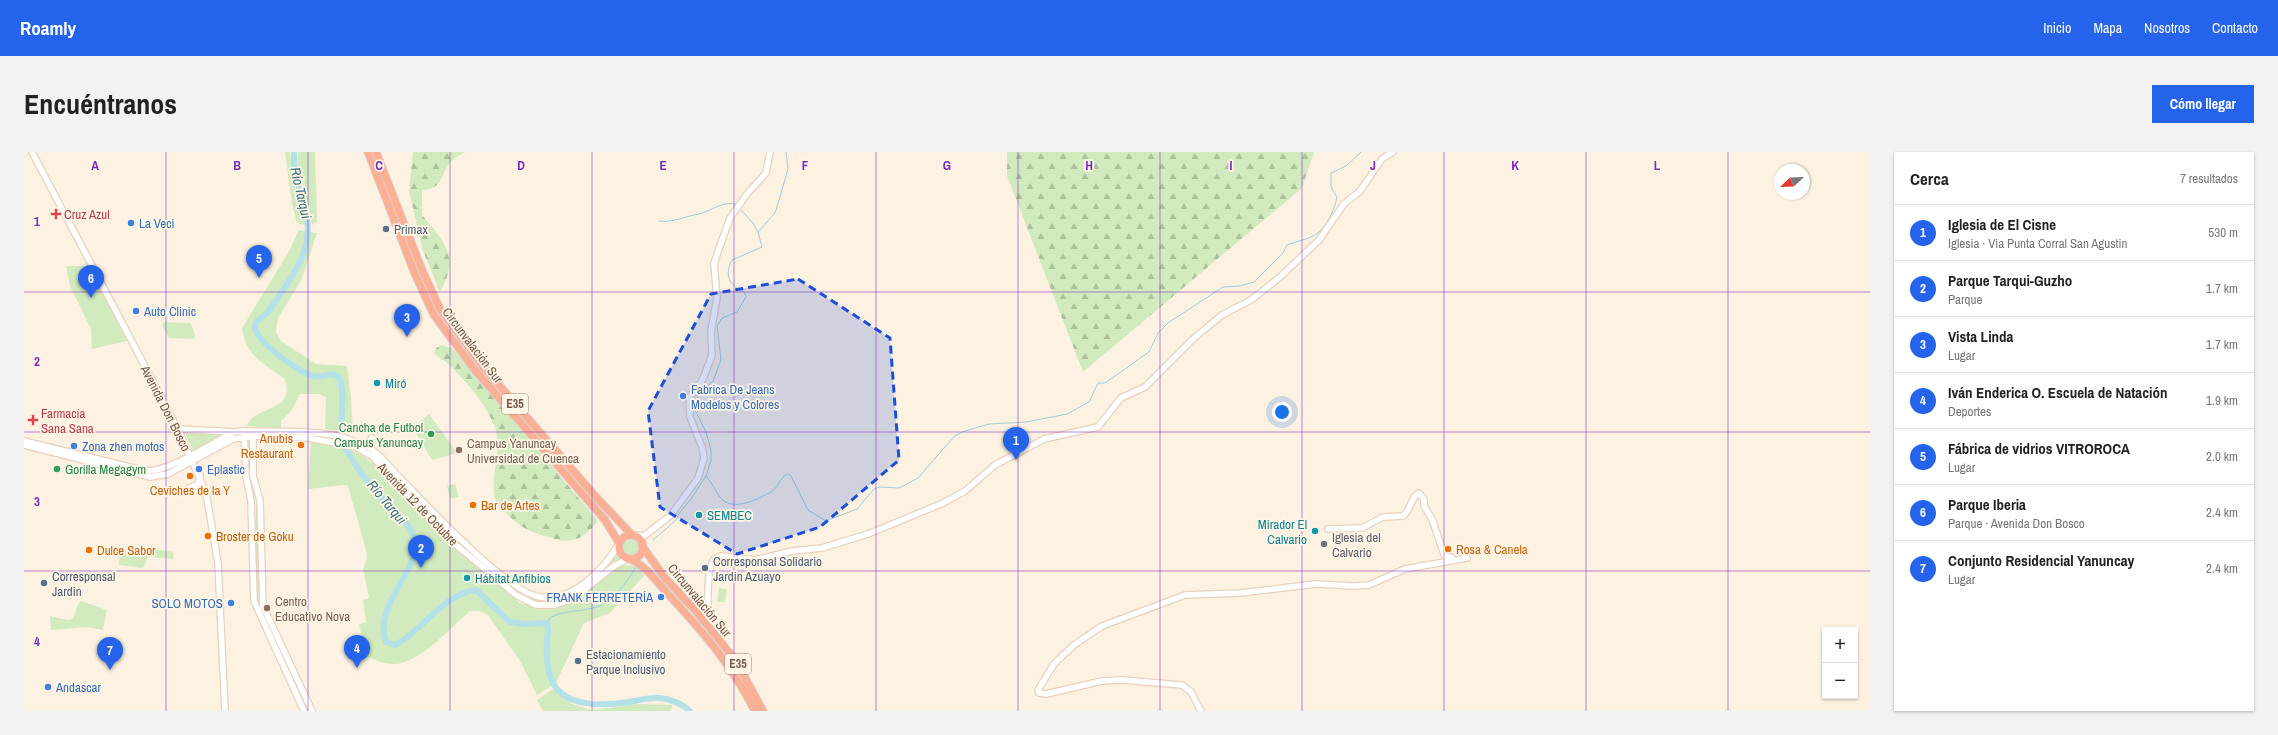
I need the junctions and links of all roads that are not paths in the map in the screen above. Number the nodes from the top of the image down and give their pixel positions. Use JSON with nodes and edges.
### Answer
{"nodes":[{"id":1,"x":32,"y":152,"type":"edge"},
{"id":2,"x":368,"y":152,"type":"edge"},
{"id":3,"x":376,"y":152,"type":"edge"},
{"id":4,"x":770,"y":152,"type":"edge"},
{"id":5,"x":1393,"y":152,"type":"edge"},
{"id":6,"x":178,"y":429,"type":"junction"},
{"id":7,"x":234,"y":432,"type":"junction"},
{"id":8,"x":244,"y":433,"type":"junction"},
{"id":9,"x":253,"y":433,"type":"junction"},
{"id":10,"x":372,"y":438,"type":"dead end"},
{"id":11,"x":24,"y":441,"type":"edge"},
{"id":12,"x":351,"y":442,"type":"junction"},
{"id":13,"x":24,"y":445,"type":"edge"},
{"id":14,"x":370,"y":448,"type":"junction"},
{"id":15,"x":190,"y":455,"type":"junction"},
{"id":16,"x":193,"y":461,"type":"junction"},
{"id":17,"x":200,"y":476,"type":"junction"},
{"id":18,"x":189,"y":488,"type":"dead end"},
{"id":19,"x":1328,"y":529,"type":"dead end"},
{"id":20,"x":650,"y":532,"type":"junction"},
{"id":21,"x":633,"y":535,"type":"junction"},
{"id":22,"x":619,"y":544,"type":"junction"},
{"id":23,"x":642,"y":545,"type":"junction"},
{"id":24,"x":629,"y":558,"type":"junction"},
{"id":25,"x":708,"y":608,"type":"junction"},
{"id":26,"x":695,"y":610,"type":"junction"},
{"id":27,"x":708,"y":626,"type":"junction"},
{"id":28,"x":225,"y":711,"type":"edge"},
{"id":29,"x":304,"y":711,"type":"edge"},
{"id":30,"x":312,"y":711,"type":"edge"},
{"id":31,"x":755,"y":711,"type":"edge"},
{"id":32,"x":763,"y":711,"type":"edge"},
{"id":33,"x":1201,"y":711,"type":"edge"}],
"edges":[{"from":1,"to":6,"type":"main road","name":"Avenida Don Bosco"},
{"from":2,"to":22,"type":"highway","name":"Circunvalación Sur","number":"E35"},
{"from":3,"to":21,"type":"highway","name":"Circunvalación Sur","number":"E35"},
{"from":4,"to":20,"type":"main road"},
{"from":5,"to":25,"type":"main road"},
{"from":6,"to":7,"type":"main road"},
{"from":6,"to":15,"type":"main road","name":"Avenida Don Bosco"},
{"from":7,"to":8,"type":"main road","name":"Avenida 12 de Octubre"},
{"from":7,"to":15,"type":"main road","name":"Avenida 12 de Octubre"},
{"from":8,"to":9,"type":"main road","name":"Avenida 12 de Octubre"},
{"from":8,"to":16,"type":"main road","name":"Avenida 12 de Octubre"},
{"from":8,"to":29,"type":"main road"},
{"from":9,"to":12,"type":"main road","name":"Avenida 12 de Octubre"},
{"from":9,"to":12,"type":"main road","name":"Avenida 12 de Octubre"},
{"from":9,"to":30,"type":"main road"},
{"from":10,"to":14,"type":"main road"},
{"from":11,"to":15,"type":"main road","name":"Avenida 12 de Octubre"},
{"from":12,"to":14,"type":"main road","name":"Avenida 12 de Octubre"},
{"from":12,"to":24,"type":"main road","name":"Avenida 12 de Octubre"},
{"from":13,"to":16,"type":"main road","name":"Avenida 12 de Octubre"},
{"from":14,"to":22,"type":"main road","name":"Avenida 12 de Octubre"},
{"from":15,"to":16,"type":"main road","name":"Avenida Don Bosco"},
{"from":16,"to":17,"type":"main road","name":"Avenida Don Bosco"},
{"from":17,"to":18,"type":"main road"},
{"from":17,"to":28,"type":"main road","name":"Avenida Don Bosco"},
{"from":19,"to":33,"type":"main road"},
{"from":20,"to":21,"type":"main road"},
{"from":20,"to":23,"type":"main road"},
{"from":21,"to":22,"type":"highway"},
{"from":21,"to":23,"type":"highway","name":"Circunvalación Sur","number":"E35"},
{"from":22,"to":24,"type":"highway","name":"Circunvalación Sur","number":"E35"},
{"from":23,"to":24,"type":"highway"},
{"from":23,"to":26,"type":"highway","name":"Circunvalación Sur","number":"E35"},
{"from":24,"to":31,"type":"highway","name":"Circunvalación Sur","number":"E35"},
{"from":25,"to":26,"type":"main road"},
{"from":25,"to":27,"type":"main road"},
{"from":26,"to":27,"type":"highway","name":"Circunvalación Sur","number":"E35"},
{"from":27,"to":32,"type":"highway","name":"Circunvalación Sur","number":"E35"}]}
